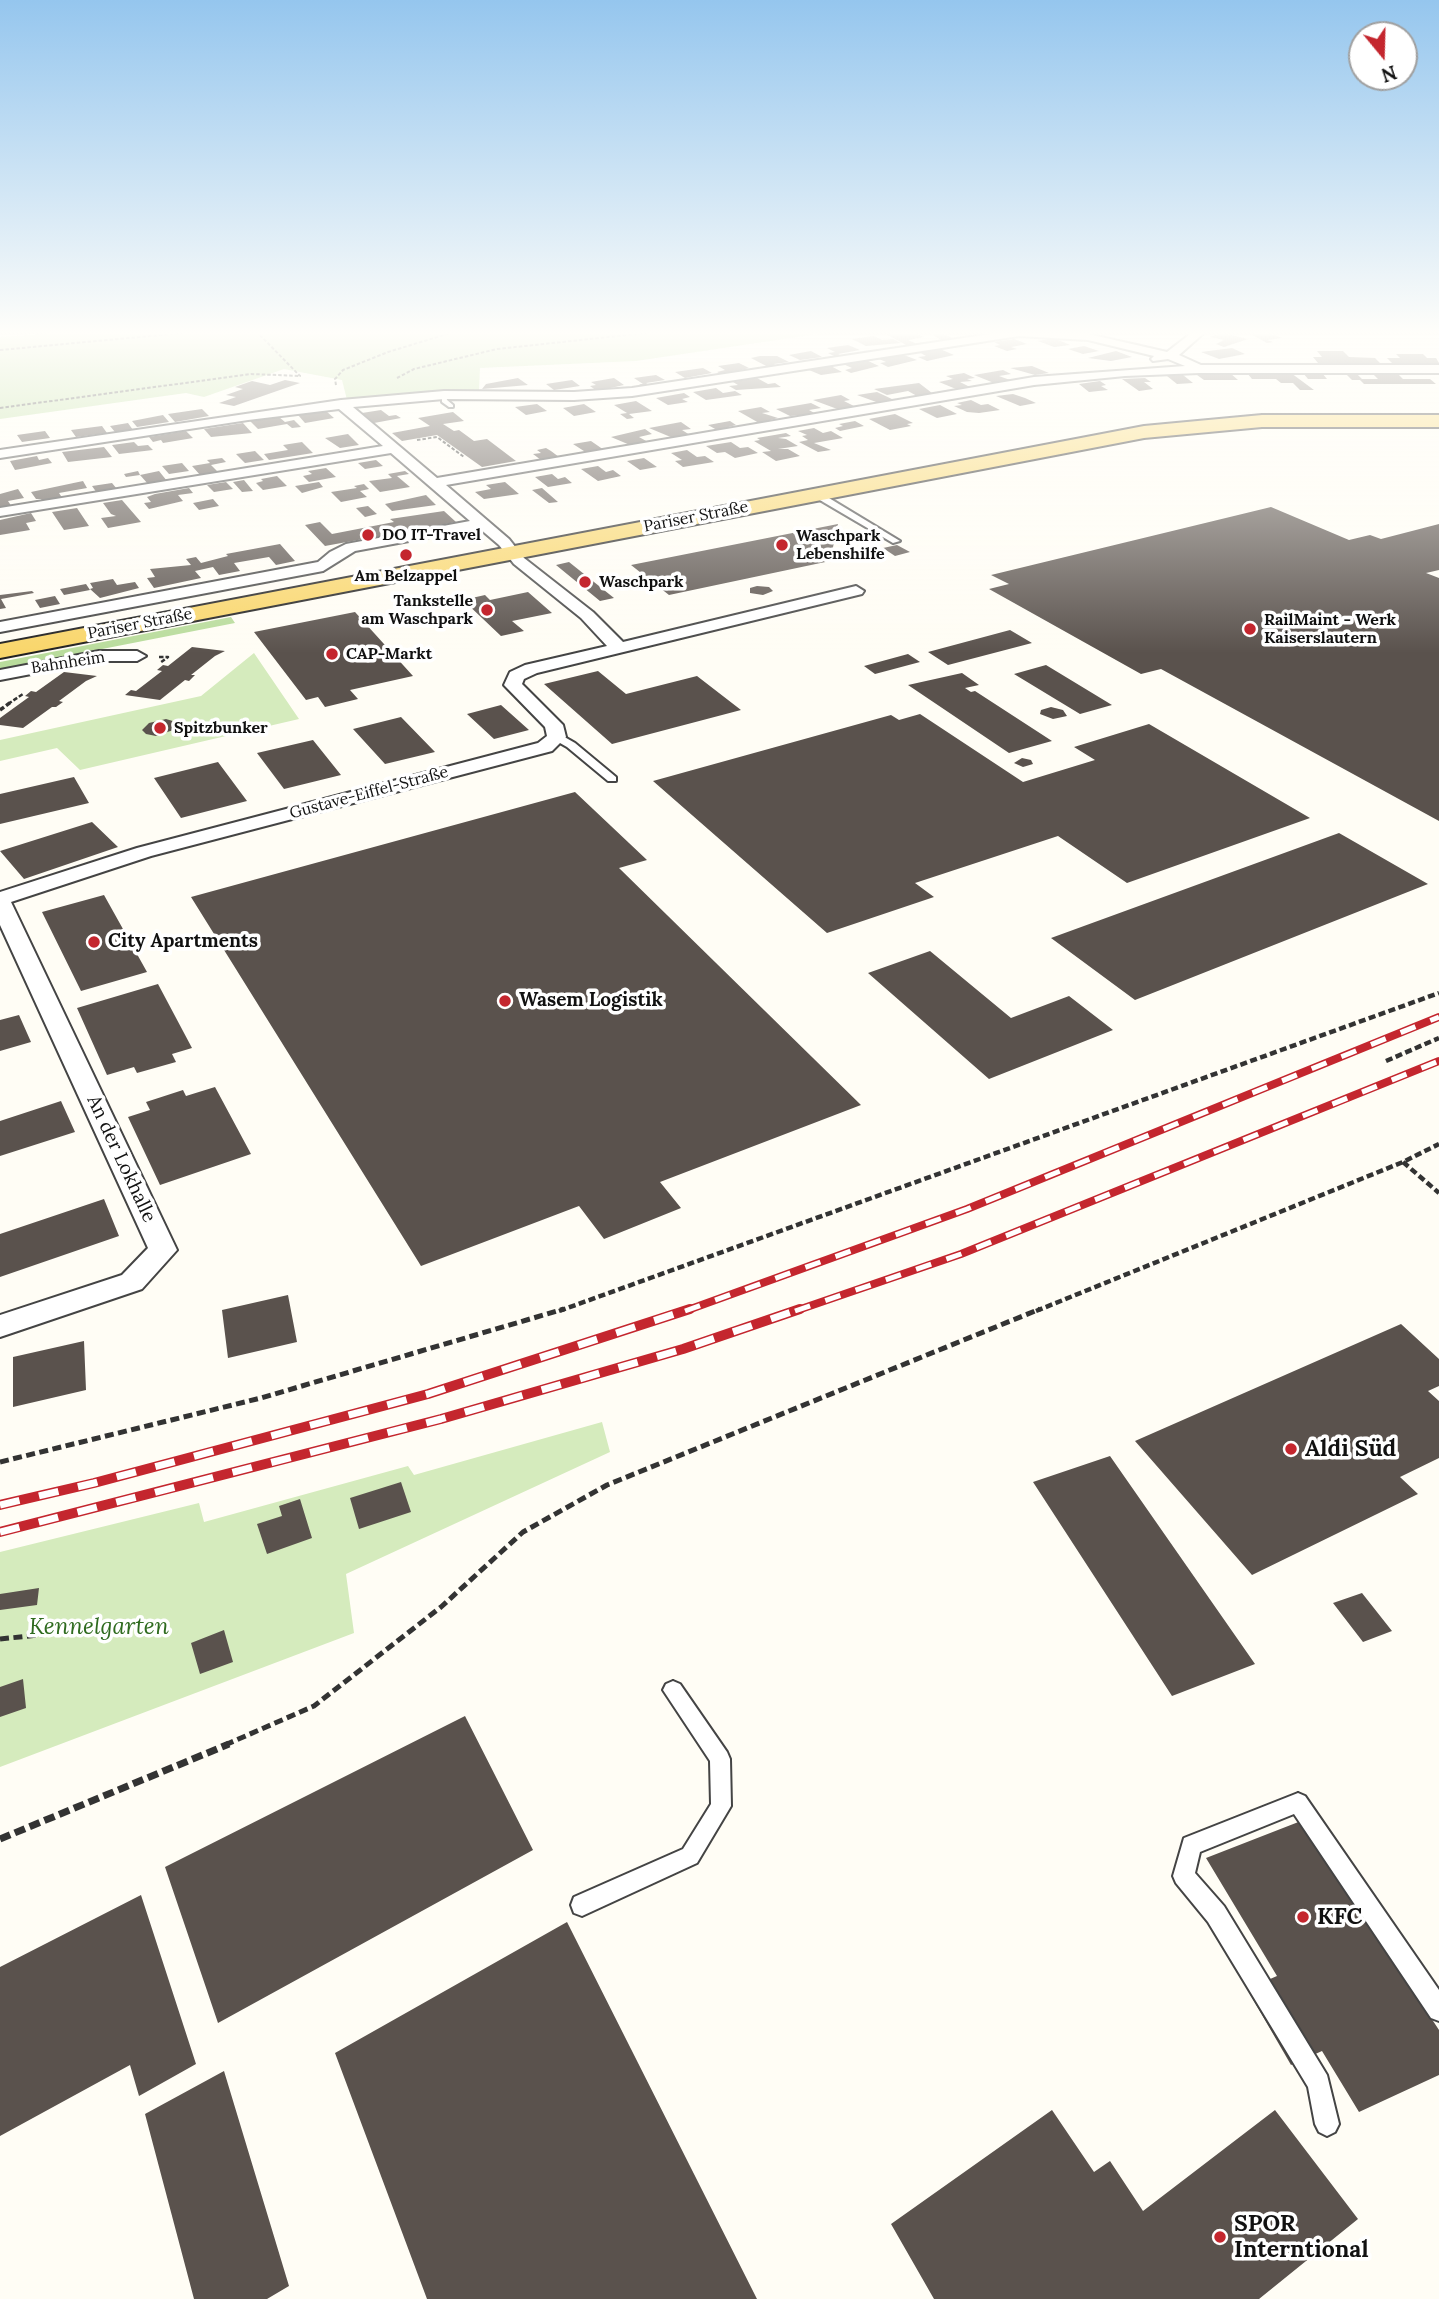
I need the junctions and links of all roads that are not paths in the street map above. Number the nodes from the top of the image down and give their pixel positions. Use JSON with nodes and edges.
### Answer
{"nodes":[{"id":1,"x":107,"y":438,"type":"edge"},
{"id":2,"x":379,"y":438,"type":"edge"},
{"id":3,"x":698,"y":438,"type":"edge"},
{"id":4,"x":1058,"y":438,"type":"edge"},
{"id":5,"x":1111,"y":438,"type":"edge"},
{"id":6,"x":391,"y":449,"type":"junction"},
{"id":7,"x":0,"y":454,"type":"edge"},
{"id":8,"x":435,"y":483,"type":"junction"},
{"id":9,"x":816,"y":494,"type":"junction"},
{"id":10,"x":0,"y":512,"type":"edge"},
{"id":11,"x":482,"y":523,"type":"junction"},
{"id":12,"x":896,"y":541,"type":"dead end"},
{"id":13,"x":508,"y":547,"type":"junction"},
{"id":14,"x":856,"y":591,"type":"dead end"},
{"id":15,"x":0,"y":626,"type":"edge"},
{"id":16,"x":0,"y":638,"type":"edge"},
{"id":17,"x":619,"y":647,"type":"junction"},
{"id":18,"x":0,"y":651,"type":"edge"},
{"id":19,"x":137,"y":656,"type":"dead end"},
{"id":20,"x":0,"y":675,"type":"edge"},
{"id":21,"x":557,"y":737,"type":"junction"},
{"id":22,"x":611,"y":779,"type":"dead end"},
{"id":23,"x":0,"y":900,"type":"edge"},
{"id":24,"x":0,"y":1326,"type":"edge"},
{"id":25,"x":673,"y":1690,"type":"dead end"},
{"id":26,"x":582,"y":1905,"type":"dead end"},
{"id":27,"x":1439,"y":2010,"type":"edge"},
{"id":28,"x":1327,"y":2124,"type":"dead end"}],
"edges":[{"from":1,"to":7,"type":"street"},
{"from":2,"to":6,"type":"street"},
{"from":3,"to":8,"type":"street"},
{"from":4,"to":13,"type":"main road","name":"Pariser Straße"},
{"from":5,"to":9,"type":"main road","name":"Pariser Straße"},
{"from":6,"to":8,"type":"street"},
{"from":6,"to":10,"type":"street"},
{"from":8,"to":11,"type":"street"},
{"from":9,"to":12,"type":"lane"},
{"from":9,"to":13,"type":"main road","name":"Pariser Straße"},
{"from":11,"to":13,"type":"street"},
{"from":11,"to":15,"type":"street","name":"Pariser Straße"},
{"from":13,"to":16,"type":"main road","name":"Pariser Straße"},
{"from":13,"to":17,"type":"street"},
{"from":13,"to":18,"type":"main road","name":"Pariser Straße"},
{"from":14,"to":17,"type":"street"},
{"from":17,"to":21,"type":"street"},
{"from":19,"to":20,"type":"street","name":"Bahnheim"},
{"from":21,"to":22,"type":"lane"},
{"from":21,"to":23,"type":"street","name":"Gustave-Eiffel-Straße"},
{"from":23,"to":24,"type":"street","name":"An der Lokhalle"},
{"from":25,"to":26,"type":"lane"},
{"from":27,"to":28,"type":"lane"}]}
